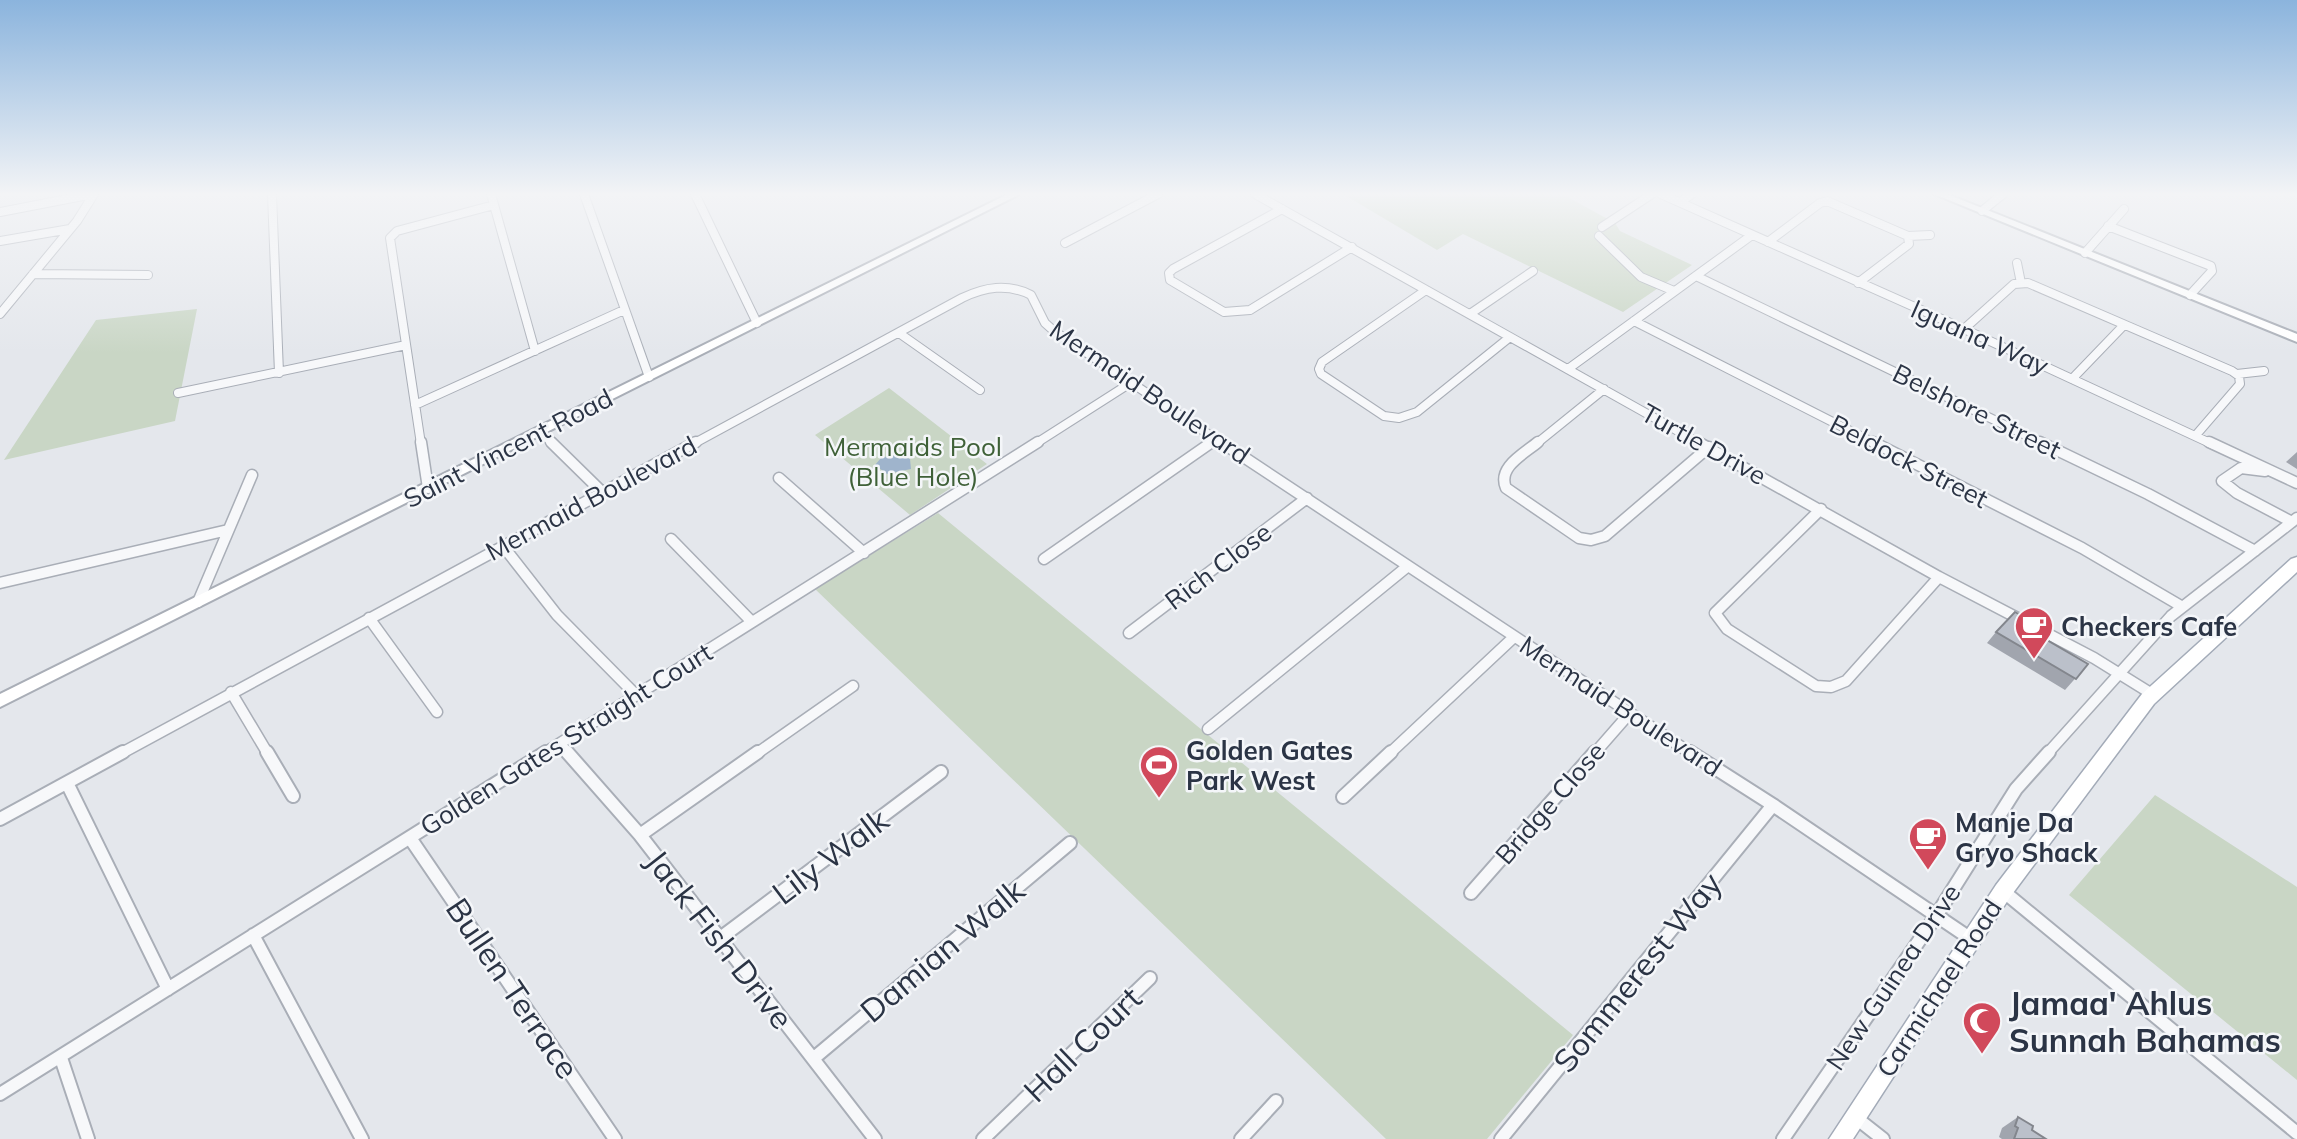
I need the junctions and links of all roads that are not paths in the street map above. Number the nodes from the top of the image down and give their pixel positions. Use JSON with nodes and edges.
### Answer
{"nodes":[{"id":1,"x":55,"y":247,"type":"edge"},
{"id":2,"x":274,"y":247,"type":"edge"},
{"id":3,"x":391,"y":247,"type":"edge"},
{"id":4,"x":506,"y":247,"type":"edge"},
{"id":5,"x":602,"y":247,"type":"edge"},
{"id":6,"x":721,"y":247,"type":"edge"},
{"id":7,"x":909,"y":247,"type":"edge"},
{"id":8,"x":1212,"y":247,"type":"edge"},
{"id":9,"x":1352,"y":247,"type":"joint"},
{"id":10,"x":1609,"y":247,"type":"edge"},
{"id":11,"x":1735,"y":247,"type":"edge"},
{"id":12,"x":1779,"y":247,"type":"edge"},
{"id":13,"x":1905,"y":247,"type":"edge"},
{"id":14,"x":2071,"y":247,"type":"edge"},
{"id":15,"x":2090,"y":247,"type":"edge"},
{"id":16,"x":2162,"y":247,"type":"edge"},
{"id":17,"x":2085,"y":253,"type":"junction"},
{"id":18,"x":2017,"y":263,"type":"dead end"},
{"id":19,"x":1533,"y":271,"type":"dead end"},
{"id":20,"x":33,"y":274,"type":"junction"},
{"id":21,"x":148,"y":275,"type":"dead end"},
{"id":22,"x":1696,"y":276,"type":"junction"},
{"id":23,"x":1858,"y":283,"type":"junction"},
{"id":24,"x":2021,"y":283,"type":"junction"},
{"id":25,"x":1426,"y":290,"type":"junction"},
{"id":26,"x":1674,"y":291,"type":"junction"},
{"id":27,"x":2190,"y":295,"type":"junction"},
{"id":28,"x":624,"y":310,"type":"junction"},
{"id":29,"x":1,"y":311,"type":"edge"},
{"id":30,"x":1470,"y":314,"type":"junction"},
{"id":31,"x":1634,"y":321,"type":"junction"},
{"id":32,"x":757,"y":323,"type":"junction"},
{"id":33,"x":2124,"y":325,"type":"junction"},
{"id":34,"x":1964,"y":329,"type":"junction"},
{"id":35,"x":899,"y":333,"type":"junction"},
{"id":36,"x":1510,"y":337,"type":"junction"},
{"id":37,"x":2297,"y":338,"type":"edge"},
{"id":38,"x":406,"y":345,"type":"junction"},
{"id":39,"x":535,"y":351,"type":"junction"},
{"id":40,"x":1568,"y":369,"type":"junction"},
{"id":41,"x":2264,"y":371,"type":"dead end"},
{"id":42,"x":279,"y":373,"type":"junction"},
{"id":43,"x":2237,"y":374,"type":"junction"},
{"id":44,"x":649,"y":377,"type":"junction"},
{"id":45,"x":2072,"y":379,"type":"junction"},
{"id":46,"x":1132,"y":382,"type":"junction"},
{"id":47,"x":1604,"y":389,"type":"junction"},
{"id":48,"x":980,"y":390,"type":"dead end"},
{"id":49,"x":178,"y":393,"type":"dead end"},
{"id":50,"x":415,"y":405,"type":"junction"},
{"id":51,"x":541,"y":432,"type":"junction"},
{"id":52,"x":2196,"y":435,"type":"junction"},
{"id":53,"x":1218,"y":438,"type":"junction"},
{"id":54,"x":1709,"y":447,"type":"junction"},
{"id":55,"x":2277,"y":473,"type":"junction"},
{"id":56,"x":252,"y":475,"type":"dead end"},
{"id":57,"x":779,"y":478,"type":"dead end"},
{"id":58,"x":2297,"y":484,"type":"edge"},
{"id":59,"x":428,"y":488,"type":"junction"},
{"id":60,"x":602,"y":492,"type":"junction"},
{"id":61,"x":1307,"y":498,"type":"junction"},
{"id":62,"x":1821,"y":509,"type":"junction"},
{"id":63,"x":2295,"y":520,"type":"edge"},
{"id":64,"x":228,"y":530,"type":"junction"},
{"id":65,"x":671,"y":539,"type":"dead end"},
{"id":66,"x":503,"y":546,"type":"junction"},
{"id":67,"x":2255,"y":551,"type":"junction"},
{"id":68,"x":864,"y":553,"type":"junction"},
{"id":69,"x":1044,"y":559,"type":"dead end"},
{"id":70,"x":2297,"y":563,"type":"edge"},
{"id":71,"x":1408,"y":566,"type":"junction"},
{"id":72,"x":1940,"y":577,"type":"junction"},
{"id":73,"x":0,"y":583,"type":"edge"},
{"id":74,"x":198,"y":602,"type":"junction"},
{"id":75,"x":2181,"y":606,"type":"junction"},
{"id":76,"x":369,"y":618,"type":"junction"},
{"id":77,"x":752,"y":622,"type":"junction"},
{"id":78,"x":1129,"y":633,"type":"dead end"},
{"id":79,"x":1514,"y":637,"type":"junction"},
{"id":80,"x":2118,"y":673,"type":"junction"},
{"id":81,"x":853,"y":686,"type":"dead end"},
{"id":82,"x":231,"y":692,"type":"junction"},
{"id":83,"x":635,"y":694,"type":"junction"},
{"id":84,"x":2152,"y":694,"type":"junction"},
{"id":85,"x":0,"y":701,"type":"edge"},
{"id":86,"x":437,"y":712,"type":"dead end"},
{"id":87,"x":1629,"y":714,"type":"junction"},
{"id":88,"x":1208,"y":729,"type":"dead end"},
{"id":89,"x":560,"y":744,"type":"junction"},
{"id":90,"x":941,"y":772,"type":"dead end"},
{"id":91,"x":67,"y":783,"type":"junction"},
{"id":92,"x":293,"y":796,"type":"dead end"},
{"id":93,"x":1343,"y":797,"type":"dead end"},
{"id":94,"x":1773,"y":805,"type":"junction"},
{"id":95,"x":0,"y":819,"type":"edge"},
{"id":96,"x":640,"y":835,"type":"junction"},
{"id":97,"x":410,"y":838,"type":"junction"},
{"id":98,"x":1070,"y":842,"type":"dead end"},
{"id":99,"x":2003,"y":891,"type":"junction"},
{"id":100,"x":1471,"y":893,"type":"dead end"},
{"id":101,"x":1936,"y":916,"type":"junction"},
{"id":102,"x":253,"y":935,"type":"junction"},
{"id":103,"x":719,"y":939,"type":"junction"},
{"id":104,"x":1971,"y":939,"type":"junction"},
{"id":105,"x":1150,"y":978,"type":"dead end"},
{"id":106,"x":168,"y":989,"type":"junction"},
{"id":107,"x":61,"y":1058,"type":"junction"},
{"id":108,"x":814,"y":1058,"type":"junction"},
{"id":109,"x":0,"y":1094,"type":"edge"},
{"id":110,"x":1276,"y":1101,"type":"dead end"},
{"id":111,"x":1855,"y":1117,"type":"junction"},
{"id":112,"x":2297,"y":1133,"type":"edge"},
{"id":113,"x":88,"y":1139,"type":"edge"},
{"id":114,"x":362,"y":1139,"type":"edge"},
{"id":115,"x":615,"y":1139,"type":"edge"},
{"id":116,"x":875,"y":1139,"type":"edge"},
{"id":117,"x":983,"y":1139,"type":"edge"},
{"id":118,"x":1241,"y":1139,"type":"edge"},
{"id":119,"x":1501,"y":1139,"type":"edge"},
{"id":120,"x":1783,"y":1139,"type":"edge"},
{"id":121,"x":1840,"y":1139,"type":"edge"},
{"id":122,"x":1883,"y":1139,"type":"edge"}],
"edges":[{"from":1,"to":20,"type":"street"},
{"from":2,"to":42,"type":"street"},
{"from":3,"to":38,"type":"street"},
{"from":4,"to":39,"type":"street"},
{"from":5,"to":28,"type":"street"},
{"from":6,"to":32,"type":"street"},
{"from":7,"to":32,"type":"street","name":"Saint Vincent Road"},
{"from":8,"to":9,"type":"street"},
{"from":9,"to":25,"type":"street","name":"Turtle Drive"},
{"from":10,"to":26,"type":"street"},
{"from":11,"to":22,"type":"street"},
{"from":12,"to":23,"type":"street","name":"Iguana Way"},
{"from":13,"to":23,"type":"street"},
{"from":14,"to":17,"type":"street"},
{"from":15,"to":17,"type":"street"},
{"from":16,"to":27,"type":"street"},
{"from":17,"to":27,"type":"street"},
{"from":18,"to":24,"type":"street"},
{"from":19,"to":30,"type":"street"},
{"from":20,"to":21,"type":"street"},
{"from":20,"to":29,"type":"street"},
{"from":22,"to":26,"type":"street"},
{"from":22,"to":67,"type":"street","name":"Belshore Street"},
{"from":23,"to":34,"type":"street","name":"Iguana Way"},
{"from":24,"to":33,"type":"street"},
{"from":24,"to":34,"type":"street"},
{"from":25,"to":30,"type":"street","name":"Turtle Drive"},
{"from":25,"to":36,"type":"street"},
{"from":26,"to":31,"type":"street"},
{"from":27,"to":37,"type":"street"},
{"from":28,"to":39,"type":"street"},
{"from":28,"to":44,"type":"street"},
{"from":30,"to":36,"type":"street","name":"Turtle Drive"},
{"from":31,"to":40,"type":"street"},
{"from":31,"to":75,"type":"street","name":"Beldock Street"},
{"from":32,"to":44,"type":"street","name":"Saint Vincent Road"},
{"from":33,"to":43,"type":"street"},
{"from":33,"to":45,"type":"street"},
{"from":34,"to":45,"type":"street","name":"Iguana Way"},
{"from":35,"to":46,"type":"street","name":"Mermaid Boulevard"},
{"from":35,"to":48,"type":"street"},
{"from":35,"to":60,"type":"street","name":"Mermaid Boulevard"},
{"from":36,"to":40,"type":"street","name":"Turtle Drive"},
{"from":38,"to":42,"type":"street"},
{"from":38,"to":50,"type":"street"},
{"from":39,"to":50,"type":"street"},
{"from":40,"to":47,"type":"street","name":"Turtle Drive"},
{"from":41,"to":43,"type":"street"},
{"from":42,"to":49,"type":"street"},
{"from":43,"to":52,"type":"street"},
{"from":44,"to":51,"type":"street","name":"Saint Vincent Road"},
{"from":45,"to":52,"type":"street","name":"Iguana Way"},
{"from":46,"to":53,"type":"street","name":"Mermaid Boulevard"},
{"from":46,"to":68,"type":"street","name":"Golden Gates Straight Court"},
{"from":47,"to":54,"type":"street","name":"Turtle Drive"},
{"from":47,"to":54,"type":"street"},
{"from":50,"to":59,"type":"street"},
{"from":51,"to":59,"type":"street","name":"Saint Vincent Road"},
{"from":51,"to":60,"type":"street"},
{"from":52,"to":55,"type":"street","name":"Iguana Way"},
{"from":53,"to":61,"type":"street","name":"Mermaid Boulevard"},
{"from":53,"to":69,"type":"street"},
{"from":54,"to":62,"type":"street","name":"Turtle Drive"},
{"from":55,"to":58,"type":"street","name":"Iguana Way"},
{"from":55,"to":63,"type":"street"},
{"from":56,"to":64,"type":"street"},
{"from":57,"to":68,"type":"street"},
{"from":59,"to":74,"type":"street","name":"Saint Vincent Road"},
{"from":60,"to":66,"type":"street","name":"Mermaid Boulevard"},
{"from":61,"to":71,"type":"street","name":"Mermaid Boulevard"},
{"from":61,"to":78,"type":"street","name":"Rich Close"},
{"from":62,"to":72,"type":"street","name":"Turtle Drive"},
{"from":62,"to":72,"type":"street"},
{"from":63,"to":67,"type":"street","name":"New Guinea Drive"},
{"from":64,"to":73,"type":"street"},
{"from":64,"to":74,"type":"street"},
{"from":65,"to":77,"type":"street"},
{"from":66,"to":76,"type":"street","name":"Mermaid Boulevard"},
{"from":66,"to":83,"type":"street"},
{"from":67,"to":75,"type":"street","name":"New Guinea Drive"},
{"from":68,"to":77,"type":"street","name":"Golden Gates Straight Court"},
{"from":70,"to":84,"type":"main road","name":"Carmichael Road"},
{"from":71,"to":79,"type":"street","name":"Mermaid Boulevard"},
{"from":71,"to":88,"type":"street"},
{"from":72,"to":80,"type":"street","name":"Turtle Drive"},
{"from":74,"to":85,"type":"street","name":"Saint Vincent Road"},
{"from":75,"to":80,"type":"street","name":"New Guinea Drive"},
{"from":76,"to":82,"type":"street","name":"Mermaid Boulevard"},
{"from":76,"to":86,"type":"street"},
{"from":77,"to":83,"type":"street","name":"Golden Gates Straight Court"},
{"from":79,"to":87,"type":"street","name":"Mermaid Boulevard"},
{"from":79,"to":93,"type":"street"},
{"from":80,"to":84,"type":"street","name":"Turtle Drive"},
{"from":80,"to":101,"type":"street","name":"New Guinea Drive"},
{"from":81,"to":96,"type":"street"},
{"from":82,"to":91,"type":"street","name":"Mermaid Boulevard"},
{"from":82,"to":92,"type":"street"},
{"from":83,"to":89,"type":"street","name":"Golden Gates Straight Court"},
{"from":84,"to":99,"type":"main road","name":"Carmichael Road"},
{"from":87,"to":94,"type":"street","name":"Mermaid Boulevard"},
{"from":87,"to":100,"type":"street","name":"Bridge Close"},
{"from":89,"to":96,"type":"street","name":"Jack Fish Drive"},
{"from":89,"to":97,"type":"street","name":"Golden Gates Straight Court"},
{"from":90,"to":103,"type":"street","name":"Lily Walk"},
{"from":91,"to":95,"type":"street","name":"Mermaid Boulevard"},
{"from":91,"to":106,"type":"street"},
{"from":94,"to":101,"type":"street","name":"Mermaid Boulevard"},
{"from":94,"to":119,"type":"street","name":"Sommerest Way"},
{"from":96,"to":103,"type":"street","name":"Jack Fish Drive"},
{"from":97,"to":102,"type":"street","name":"Golden Gates Straight Court"},
{"from":97,"to":115,"type":"street","name":"Bullen Terrace"},
{"from":98,"to":108,"type":"street","name":"Damian Walk"},
{"from":99,"to":104,"type":"main road","name":"Carmichael Road"},
{"from":99,"to":112,"type":"street"},
{"from":101,"to":104,"type":"street","name":"Mermaid Boulevard"},
{"from":101,"to":120,"type":"street","name":"New Guinea Drive"},
{"from":102,"to":106,"type":"street","name":"Golden Gates Straight Court"},
{"from":102,"to":114,"type":"street"},
{"from":103,"to":108,"type":"street","name":"Jack Fish Drive"},
{"from":104,"to":111,"type":"main road","name":"Carmichael Road"},
{"from":105,"to":117,"type":"street","name":"Hall Court"},
{"from":106,"to":107,"type":"street","name":"Golden Gates Straight Court"},
{"from":107,"to":109,"type":"street","name":"Golden Gates Straight Court"},
{"from":107,"to":113,"type":"street"},
{"from":108,"to":116,"type":"street","name":"Jack Fish Drive"},
{"from":110,"to":118,"type":"street"},
{"from":111,"to":121,"type":"main road","name":"Carmichael Road"},
{"from":111,"to":122,"type":"street"}]}
